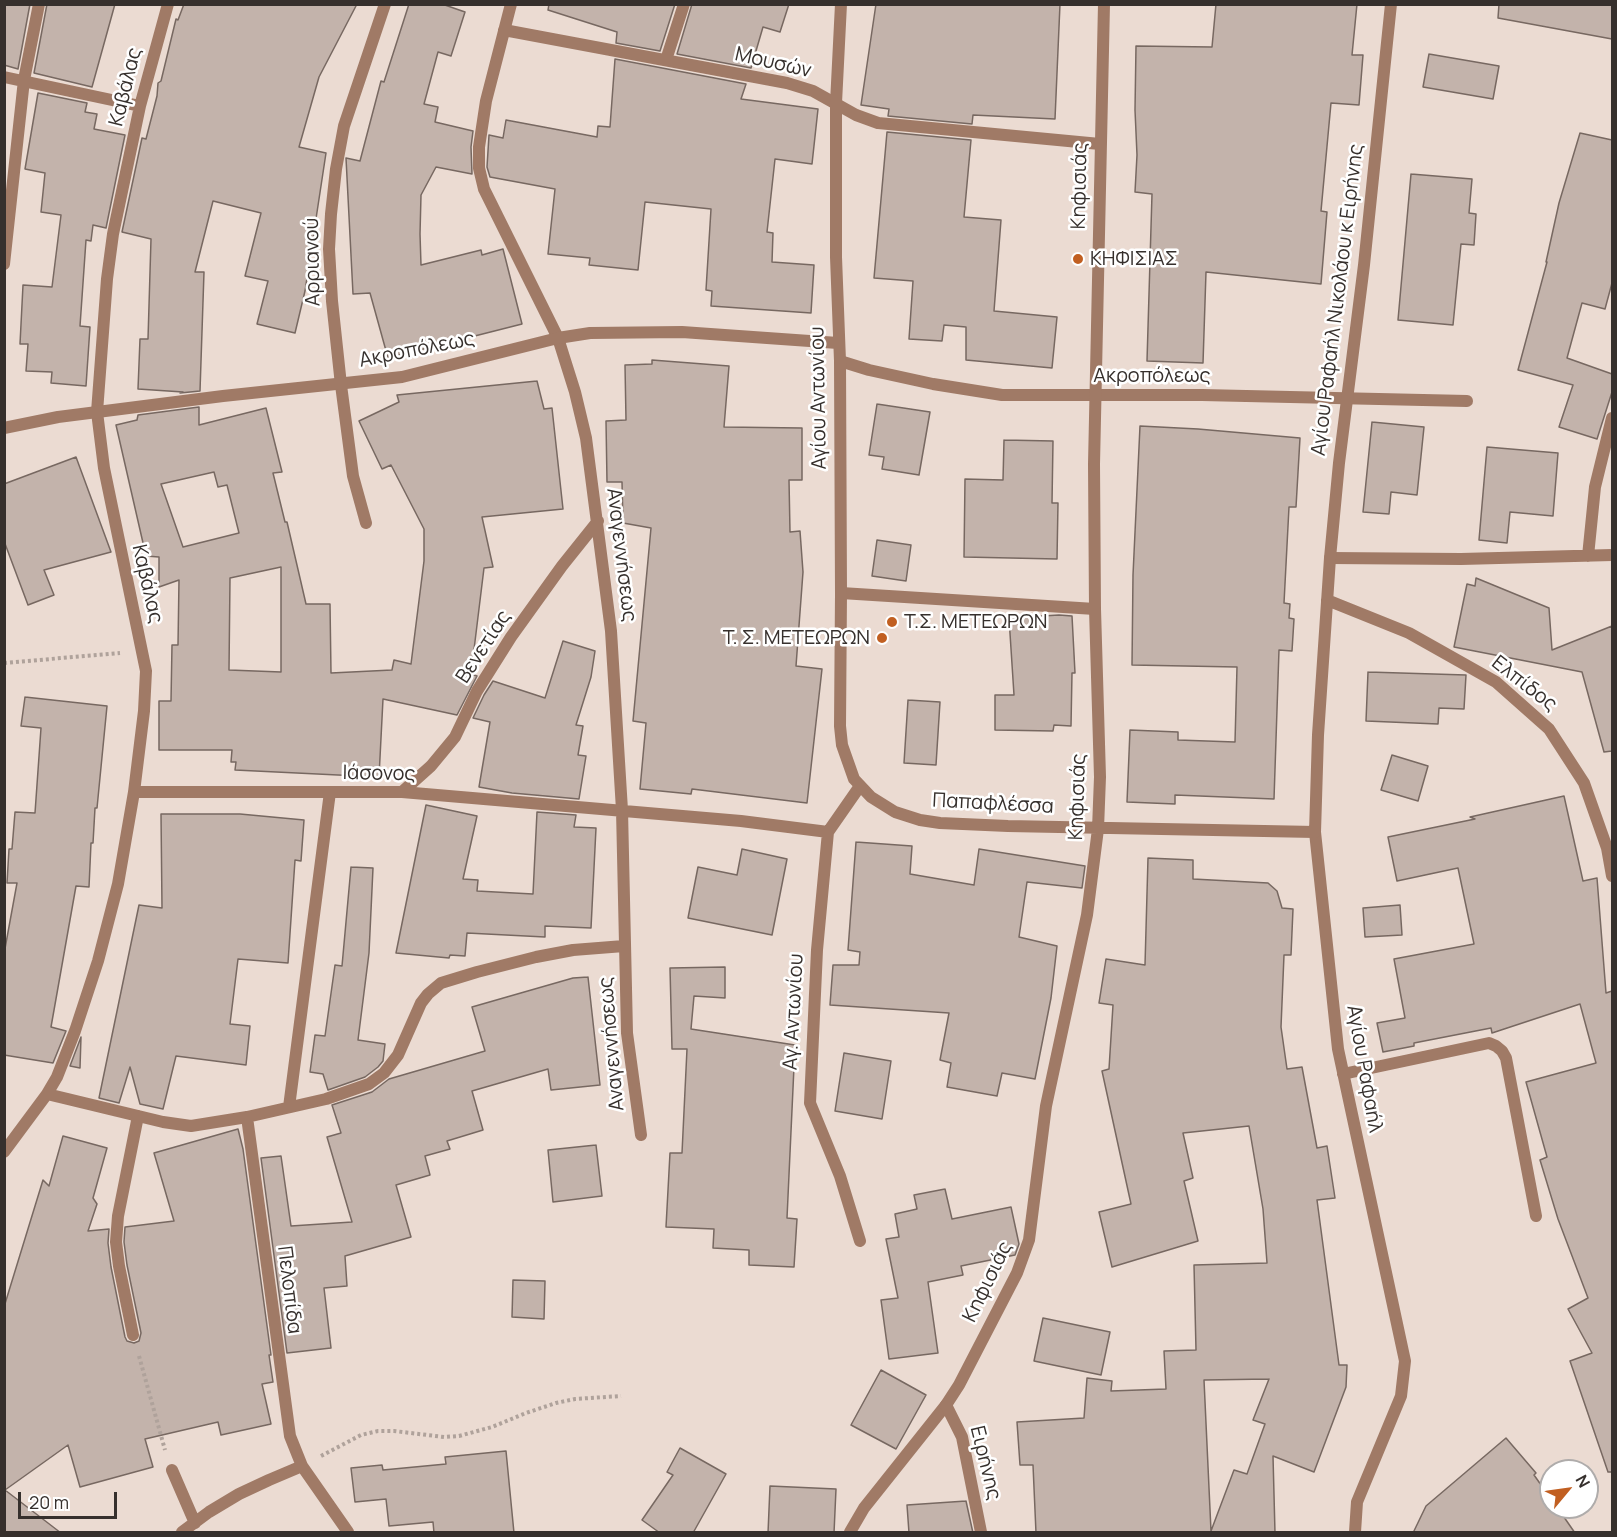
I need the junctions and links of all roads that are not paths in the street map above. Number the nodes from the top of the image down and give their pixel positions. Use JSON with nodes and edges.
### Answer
{"nodes":[{"id":1,"x":39,"y":4,"type":"edge"},
{"id":2,"x":168,"y":4,"type":"edge"},
{"id":3,"x":385,"y":4,"type":"edge"},
{"id":4,"x":511,"y":4,"type":"edge"},
{"id":5,"x":684,"y":4,"type":"edge"},
{"id":6,"x":841,"y":4,"type":"edge"},
{"id":7,"x":1104,"y":4,"type":"edge"},
{"id":8,"x":1391,"y":4,"type":"edge"},
{"id":9,"x":504,"y":30,"type":"junction"},
{"id":10,"x":666,"y":60,"type":"junction"},
{"id":11,"x":4,"y":77,"type":"edge"},
{"id":12,"x":24,"y":80,"type":"junction"},
{"id":13,"x":836,"y":103,"type":"junction"},
{"id":14,"x":140,"y":106,"type":"junction"},
{"id":15,"x":1100,"y":144,"type":"junction"},
{"id":16,"x":4,"y":264,"type":"edge"},
{"id":17,"x":558,"y":338,"type":"junction"},
{"id":18,"x":838,"y":343,"type":"junction"},
{"id":19,"x":840,"y":361,"type":"junction"},
{"id":20,"x":341,"y":385,"type":"junction"},
{"id":21,"x":1096,"y":396,"type":"junction"},
{"id":22,"x":1346,"y":398,"type":"junction"},
{"id":23,"x":1467,"y":401,"type":"dead end"},
{"id":24,"x":97,"y":412,"type":"junction"},
{"id":25,"x":1612,"y":418,"type":"edge"},
{"id":26,"x":4,"y":428,"type":"edge"},
{"id":27,"x":598,"y":521,"type":"junction"},
{"id":28,"x":366,"y":524,"type":"dead end"},
{"id":29,"x":1612,"y":555,"type":"edge"},
{"id":30,"x":1588,"y":556,"type":"junction"},
{"id":31,"x":1330,"y":558,"type":"junction"},
{"id":32,"x":842,"y":593,"type":"junction"},
{"id":33,"x":1327,"y":600,"type":"junction"},
{"id":34,"x":1095,"y":609,"type":"junction"},
{"id":35,"x":860,"y":786,"type":"junction"},
{"id":36,"x":134,"y":792,"type":"junction"},
{"id":37,"x":330,"y":792,"type":"junction"},
{"id":38,"x":402,"y":792,"type":"junction"},
{"id":39,"x":622,"y":810,"type":"junction"},
{"id":40,"x":1098,"y":828,"type":"junction"},
{"id":41,"x":828,"y":832,"type":"junction"},
{"id":42,"x":1315,"y":832,"type":"junction"},
{"id":43,"x":1612,"y":876,"type":"edge"},
{"id":44,"x":624,"y":946,"type":"junction"},
{"id":45,"x":1343,"y":1074,"type":"junction"},
{"id":46,"x":47,"y":1094,"type":"junction"},
{"id":47,"x":289,"y":1107,"type":"junction"},
{"id":48,"x":138,"y":1116,"type":"junction"},
{"id":49,"x":246,"y":1117,"type":"junction"},
{"id":50,"x":641,"y":1135,"type":"dead end"},
{"id":51,"x":4,"y":1152,"type":"edge"},
{"id":52,"x":1536,"y":1216,"type":"dead end"},
{"id":53,"x":860,"y":1241,"type":"dead end"},
{"id":54,"x":133,"y":1335,"type":"road end"},
{"id":55,"x":946,"y":1405,"type":"junction"},
{"id":56,"x":302,"y":1466,"type":"junction"},
{"id":57,"x":171,"y":1470,"type":"road end"},
{"id":58,"x":195,"y":1523,"type":"junction"},
{"id":59,"x":182,"y":1533,"type":"edge"},
{"id":60,"x":348,"y":1533,"type":"edge"},
{"id":61,"x":850,"y":1533,"type":"edge"},
{"id":62,"x":981,"y":1533,"type":"edge"},
{"id":63,"x":1355,"y":1533,"type":"edge"}],
"edges":[{"from":1,"to":12,"type":"street"},
{"from":2,"to":14,"type":"street","name":"Καβάλας"},
{"from":3,"to":20,"type":"street","name":"Αρριανού"},
{"from":4,"to":9,"type":"street","name":"Αναγεννήσεως"},
{"from":5,"to":10,"type":"street"},
{"from":6,"to":13,"type":"street","name":"Αγίου Αντωνίου"},
{"from":7,"to":15,"type":"street","name":"Κηφισιάς"},
{"from":8,"to":22,"type":"street","name":"Αγίου Ραφαήλ Νικολάου κ Ειρήνης"},
{"from":9,"to":10,"type":"street","name":"Μουσών"},
{"from":9,"to":17,"type":"street","name":"Αναγεννήσεως"},
{"from":10,"to":13,"type":"street","name":"Μουσών"},
{"from":11,"to":12,"type":"street"},
{"from":12,"to":14,"type":"street"},
{"from":12,"to":16,"type":"street"},
{"from":13,"to":15,"type":"street","name":"Μουσών"},
{"from":13,"to":18,"type":"street","name":"Αγίου Αντωνίου"},
{"from":14,"to":24,"type":"street","name":"Καβάλας"},
{"from":15,"to":21,"type":"street","name":"Κηφισιάς"},
{"from":17,"to":18,"type":"street","name":"Ακροπόλεως"},
{"from":17,"to":20,"type":"street","name":"Ακροπόλεως"},
{"from":17,"to":27,"type":"street","name":"Αναγεννήσεως"},
{"from":18,"to":19,"type":"street","name":"Αγίου Αντωνίου"},
{"from":19,"to":21,"type":"street","name":"Ακροπόλεως"},
{"from":19,"to":32,"type":"street","name":"Αγίου Αντωνίου"},
{"from":20,"to":24,"type":"street","name":"Ακροπόλεως"},
{"from":20,"to":28,"type":"street","name":"Αρριανού"},
{"from":21,"to":22,"type":"street","name":"Ακροπόλεως"},
{"from":21,"to":34,"type":"street","name":"Κηφισιάς"},
{"from":22,"to":23,"type":"street","name":"Ακροπόλεως"},
{"from":22,"to":31,"type":"street","name":"Αγίου Ραφαήλ Νικολάου κ Ειρήνης"},
{"from":24,"to":26,"type":"street","name":"Ακροπόλεως"},
{"from":24,"to":36,"type":"street","name":"Καβάλας"},
{"from":25,"to":30,"type":"street"},
{"from":27,"to":38,"type":"street","name":"Βενετίας"},
{"from":27,"to":39,"type":"street","name":"Αναγεννήσεως"},
{"from":29,"to":30,"type":"street"},
{"from":30,"to":31,"type":"street"},
{"from":31,"to":33,"type":"street","name":"Αγίου Ραφαήλ Νικολάου κ Ειρήνης"},
{"from":32,"to":34,"type":"street"},
{"from":32,"to":35,"type":"street","name":"Αγίου Αντωνίου"},
{"from":33,"to":42,"type":"street","name":"Αγίου Ραφαήλ"},
{"from":33,"to":43,"type":"street","name":"Ελπίδος"},
{"from":34,"to":40,"type":"street","name":"Κηφισιάς"},
{"from":35,"to":40,"type":"street","name":"Παπαφλέσσα"},
{"from":35,"to":41,"type":"street","name":"Αγ. Αντωνίου"},
{"from":36,"to":37,"type":"street","name":"Ιάσονος"},
{"from":36,"to":46,"type":"street","name":"Καβάλας"},
{"from":37,"to":38,"type":"street","name":"Ιάσονος"},
{"from":37,"to":47,"type":"street"},
{"from":38,"to":39,"type":"street","name":"Ιάσονος"},
{"from":39,"to":41,"type":"street"},
{"from":39,"to":44,"type":"street","name":"Αναγεννήσεως"},
{"from":40,"to":42,"type":"street","name":"Παπαφλέσσα"},
{"from":40,"to":55,"type":"street","name":"Κηφισιάς"},
{"from":41,"to":53,"type":"street","name":"Αγ. Αντωνίου"},
{"from":42,"to":45,"type":"street","name":"Αγίου Ραφαήλ"},
{"from":44,"to":47,"type":"street"},
{"from":44,"to":50,"type":"street","name":"Αναγεννήσεως"},
{"from":45,"to":52,"type":"street"},
{"from":45,"to":63,"type":"street","name":"Αγίου Ραφαήλ"},
{"from":46,"to":48,"type":"street"},
{"from":46,"to":51,"type":"street","name":"Καβάλας"},
{"from":47,"to":49,"type":"street"},
{"from":48,"to":49,"type":"street"},
{"from":48,"to":54,"type":"street"},
{"from":49,"to":56,"type":"street","name":"Πελοπίδα"},
{"from":55,"to":61,"type":"street","name":"Κηφισιάς"},
{"from":55,"to":62,"type":"street","name":"Ειρήνης"},
{"from":56,"to":58,"type":"street"},
{"from":56,"to":60,"type":"street","name":"Πελοπίδα"},
{"from":57,"to":58,"type":"street"},
{"from":58,"to":59,"type":"street"}]}
